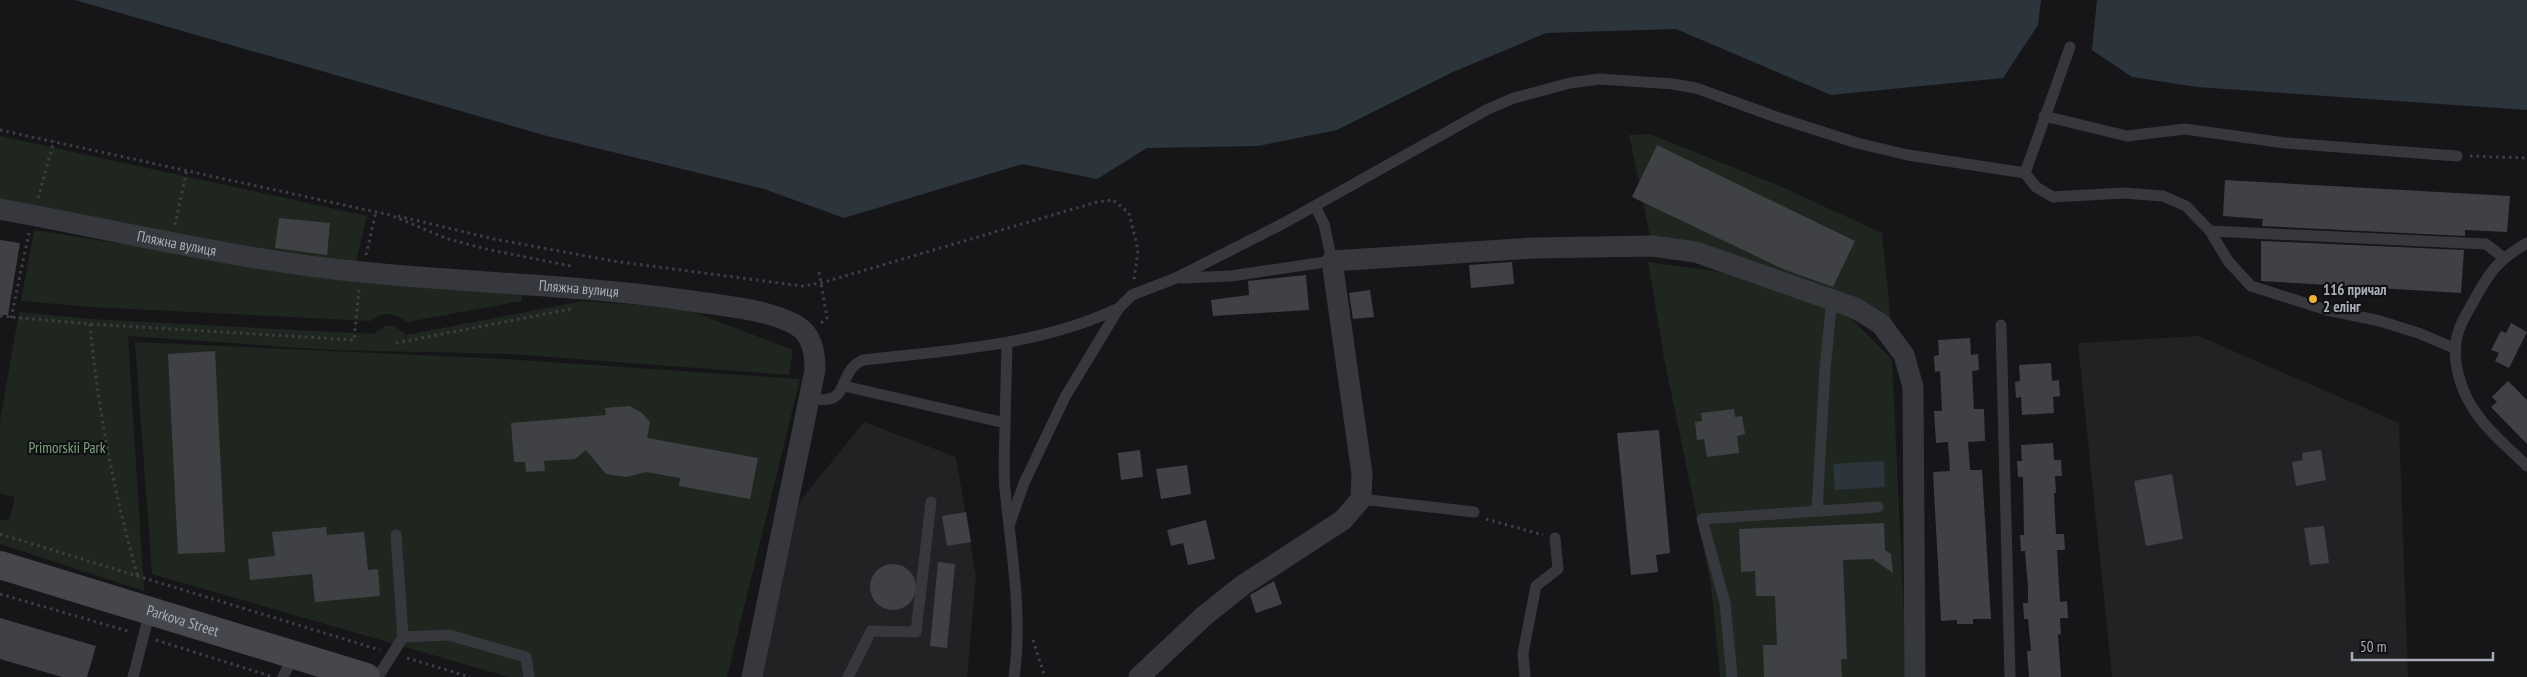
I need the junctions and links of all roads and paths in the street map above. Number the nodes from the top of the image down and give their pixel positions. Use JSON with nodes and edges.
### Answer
{"nodes":[{"id":1,"x":2070,"y":48,"type":"dead end"},
{"id":2,"x":2044,"y":116,"type":"junction"},
{"id":3,"x":2457,"y":156,"type":"joint"},
{"id":4,"x":2527,"y":158,"type":"edge"},
{"id":5,"x":187,"y":169,"type":"dead end"},
{"id":6,"x":2025,"y":173,"type":"junction"},
{"id":7,"x":1315,"y":206,"type":"junction"},
{"id":8,"x":0,"y":209,"type":"edge"},
{"id":9,"x":376,"y":212,"type":"dead end"},
{"id":10,"x":390,"y":214,"type":"dead end"},
{"id":11,"x":2210,"y":231,"type":"junction"},
{"id":12,"x":171,"y":242,"type":"junction"},
{"id":13,"x":2527,"y":243,"type":"edge"},
{"id":14,"x":2504,"y":258,"type":"junction"},
{"id":15,"x":364,"y":260,"type":"dead end"},
{"id":16,"x":1332,"y":260,"type":"junction"},
{"id":17,"x":820,"y":272,"type":"dead end"},
{"id":18,"x":1176,"y":278,"type":"junction"},
{"id":19,"x":360,"y":282,"type":"dead end"},
{"id":20,"x":821,"y":283,"type":"junction"},
{"id":21,"x":1132,"y":295,"type":"junction"},
{"id":22,"x":1832,"y":299,"type":"junction"},
{"id":23,"x":577,"y":308,"type":"dead end"},
{"id":24,"x":1119,"y":308,"type":"junction"},
{"id":25,"x":0,"y":316,"type":"edge"},
{"id":26,"x":827,"y":318,"type":"dead end"},
{"id":27,"x":90,"y":324,"type":"junction"},
{"id":28,"x":2001,"y":325,"type":"dead end"},
{"id":29,"x":396,"y":343,"type":"dead end"},
{"id":30,"x":1007,"y":343,"type":"junction"},
{"id":31,"x":2456,"y":349,"type":"junction"},
{"id":32,"x":844,"y":386,"type":"junction"},
{"id":33,"x":810,"y":398,"type":"junction"},
{"id":34,"x":1005,"y":423,"type":"junction"},
{"id":35,"x":2527,"y":466,"type":"edge"},
{"id":36,"x":1361,"y":499,"type":"junction"},
{"id":37,"x":931,"y":502,"type":"dead end"},
{"id":38,"x":1878,"y":507,"type":"dead end"},
{"id":39,"x":1817,"y":511,"type":"junction"},
{"id":40,"x":1474,"y":512,"type":"joint"},
{"id":41,"x":1010,"y":523,"type":"junction"},
{"id":42,"x":0,"y":534,"type":"edge"},
{"id":43,"x":396,"y":535,"type":"dead end"},
{"id":44,"x":1555,"y":538,"type":"joint"},
{"id":45,"x":0,"y":565,"type":"edge"},
{"id":46,"x":138,"y":577,"type":"junction"},
{"id":47,"x":150,"y":611,"type":"junction"},
{"id":48,"x":403,"y":637,"type":"junction"},
{"id":49,"x":392,"y":654,"type":"junction"},
{"id":50,"x":289,"y":666,"type":"edge"},
{"id":51,"x":133,"y":677,"type":"edge"},
{"id":52,"x":366,"y":677,"type":"edge"},
{"id":53,"x":378,"y":677,"type":"edge"},
{"id":54,"x":470,"y":677,"type":"edge"},
{"id":55,"x":529,"y":677,"type":"edge"},
{"id":56,"x":752,"y":677,"type":"edge"},
{"id":57,"x":848,"y":677,"type":"edge"},
{"id":58,"x":1014,"y":677,"type":"edge"},
{"id":59,"x":1139,"y":677,"type":"edge"},
{"id":60,"x":1525,"y":677,"type":"edge"},
{"id":61,"x":1732,"y":677,"type":"edge"},
{"id":62,"x":1915,"y":677,"type":"edge"},
{"id":63,"x":2010,"y":677,"type":"edge"}],
"edges":[{"from":1,"to":2,"type":"lane"},
{"from":2,"to":3,"type":"lane"},
{"from":2,"to":6,"type":"lane"},
{"from":3,"to":4,"type":"path"},
{"from":5,"to":12,"type":"path"},
{"from":6,"to":7,"type":"lane"},
{"from":6,"to":11,"type":"lane"},
{"from":7,"to":16,"type":"lane"},
{"from":7,"to":18,"type":"lane"},
{"from":8,"to":12,"type":"street","name":"Пляжна вулиця"},
{"from":9,"to":15,"type":"path"},
{"from":10,"to":20,"type":"path"},
{"from":11,"to":14,"type":"lane"},
{"from":11,"to":31,"type":"lane"},
{"from":12,"to":33,"type":"street","name":"Пляжна вулиця"},
{"from":13,"to":14,"type":"lane"},
{"from":14,"to":31,"type":"lane"},
{"from":16,"to":18,"type":"lane"},
{"from":16,"to":22,"type":"street"},
{"from":16,"to":36,"type":"street"},
{"from":17,"to":20,"type":"path"},
{"from":18,"to":21,"type":"lane"},
{"from":19,"to":27,"type":"path"},
{"from":20,"to":21,"type":"path"},
{"from":20,"to":26,"type":"path"},
{"from":21,"to":24,"type":"lane"},
{"from":22,"to":39,"type":"lane"},
{"from":22,"to":62,"type":"street"},
{"from":23,"to":29,"type":"path"},
{"from":24,"to":30,"type":"lane"},
{"from":24,"to":41,"type":"lane"},
{"from":25,"to":27,"type":"path"},
{"from":27,"to":46,"type":"path"},
{"from":28,"to":63,"type":"lane"},
{"from":30,"to":32,"type":"lane"},
{"from":30,"to":34,"type":"lane"},
{"from":31,"to":35,"type":"lane"},
{"from":32,"to":33,"type":"lane"},
{"from":32,"to":34,"type":"lane"},
{"from":33,"to":56,"type":"street","name":"Пляжна вулиця"},
{"from":34,"to":41,"type":"lane"},
{"from":36,"to":40,"type":"lane"},
{"from":36,"to":59,"type":"street"},
{"from":37,"to":57,"type":"lane"},
{"from":38,"to":39,"type":"lane"},
{"from":39,"to":61,"type":"lane"},
{"from":40,"to":44,"type":"path"},
{"from":41,"to":58,"type":"lane"},
{"from":42,"to":46,"type":"path"},
{"from":43,"to":48,"type":"lane"},
{"from":44,"to":60,"type":"lane"},
{"from":45,"to":47,"type":"street","name":"Parkova Street"},
{"from":46,"to":49,"type":"path"},
{"from":47,"to":50,"type":"street","name":"Parkova Street"},
{"from":47,"to":51,"type":"lane"},
{"from":48,"to":49,"type":"lane"},
{"from":48,"to":55,"type":"lane"},
{"from":49,"to":53,"type":"lane"},
{"from":49,"to":54,"type":"path"},
{"from":50,"to":52,"type":"street","name":"Parkova Street"}]}
